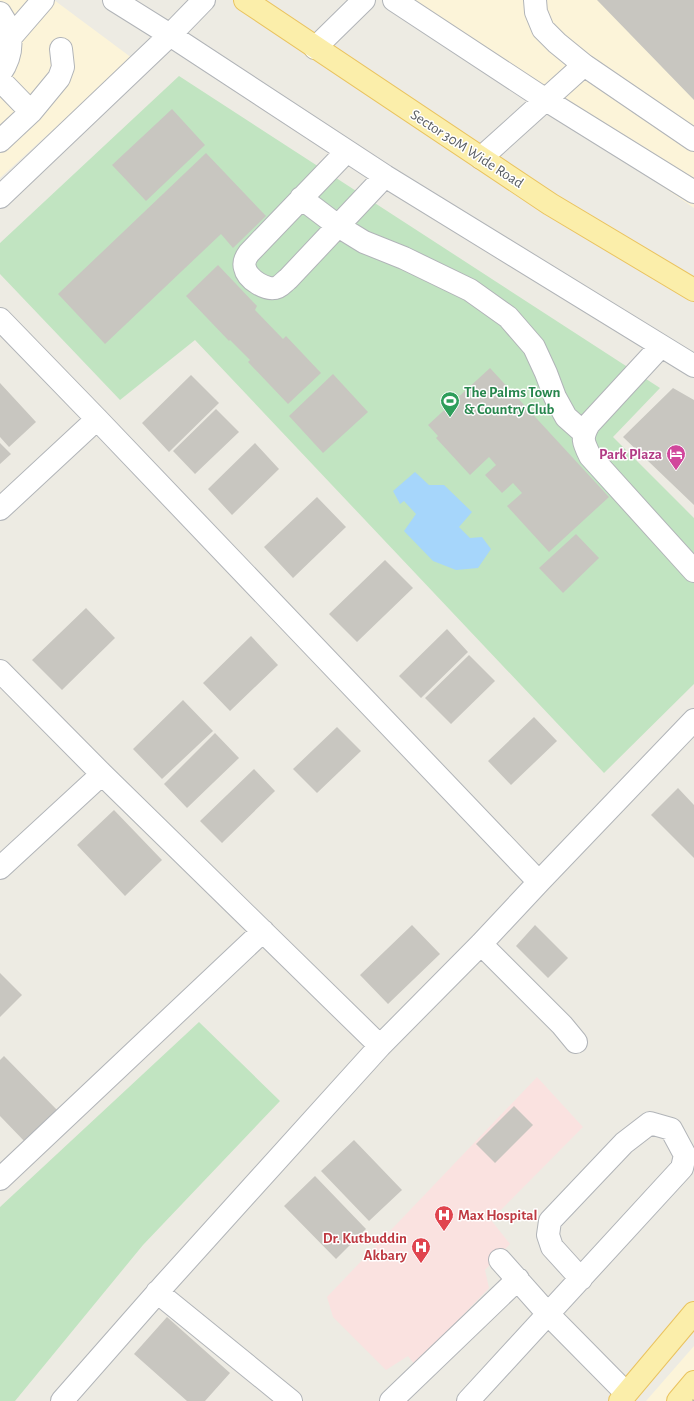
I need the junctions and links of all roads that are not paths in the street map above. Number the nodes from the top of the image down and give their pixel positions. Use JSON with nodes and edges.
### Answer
{"nodes":[{"id":1,"x":43,"y":0,"type":"edge"},
{"id":2,"x":114,"y":0,"type":"edge"},
{"id":3,"x":204,"y":0,"type":"edge"},
{"id":4,"x":245,"y":0,"type":"edge"},
{"id":5,"x":364,"y":0,"type":"edge"},
{"id":6,"x":394,"y":0,"type":"edge"},
{"id":7,"x":535,"y":0,"type":"edge"},
{"id":8,"x":0,"y":13,"type":"edge"},
{"id":9,"x":170,"y":35,"type":"junction"},
{"id":10,"x":11,"y":37,"type":"junction"},
{"id":11,"x":315,"y":48,"type":"junction"},
{"id":12,"x":61,"y":49,"type":"dead end"},
{"id":13,"x":584,"y":65,"type":"junction"},
{"id":14,"x":0,"y":74,"type":"edge"},
{"id":15,"x":0,"y":80,"type":"edge"},
{"id":16,"x":546,"y":100,"type":"junction"},
{"id":17,"x":31,"y":112,"type":"junction"},
{"id":18,"x":694,"y":140,"type":"edge"},
{"id":19,"x":0,"y":141,"type":"edge"},
{"id":20,"x":347,"y":151,"type":"junction"},
{"id":21,"x":481,"y":158,"type":"junction"},
{"id":22,"x":385,"y":176,"type":"junction"},
{"id":23,"x":694,"y":192,"type":"edge"},
{"id":24,"x":0,"y":197,"type":"edge"},
{"id":25,"x":301,"y":198,"type":"junction"},
{"id":26,"x":338,"y":226,"type":"junction"},
{"id":27,"x":694,"y":290,"type":"edge"},
{"id":28,"x":0,"y":319,"type":"edge"},
{"id":29,"x":661,"y":346,"type":"junction"},
{"id":30,"x":694,"y":366,"type":"edge"},
{"id":31,"x":97,"y":418,"type":"junction"},
{"id":32,"x":584,"y":433,"type":"junction"},
{"id":33,"x":0,"y":509,"type":"edge"},
{"id":34,"x":694,"y":571,"type":"edge"},
{"id":35,"x":0,"y":671,"type":"edge"},
{"id":36,"x":694,"y":720,"type":"edge"},
{"id":37,"x":102,"y":774,"type":"junction"},
{"id":38,"x":0,"y":868,"type":"edge"},
{"id":39,"x":539,"y":882,"type":"junction"},
{"id":40,"x":263,"y":931,"type":"junction"},
{"id":41,"x":481,"y":944,"type":"junction"},
{"id":42,"x":576,"y":1042,"type":"dead end"},
{"id":43,"x":380,"y":1046,"type":"junction"},
{"id":44,"x":0,"y":1179,"type":"edge"},
{"id":45,"x":500,"y":1260,"type":"dead end"},
{"id":46,"x":581,"y":1278,"type":"junction"},
{"id":47,"x":518,"y":1279,"type":"junction"},
{"id":48,"x":157,"y":1292,"type":"junction"},
{"id":49,"x":694,"y":1313,"type":"edge"},
{"id":50,"x":548,"y":1314,"type":"junction"},
{"id":51,"x":694,"y":1382,"type":"edge"},
{"id":52,"x":623,"y":1397,"type":"edge"},
{"id":53,"x":62,"y":1401,"type":"edge"},
{"id":54,"x":291,"y":1401,"type":"edge"},
{"id":55,"x":391,"y":1401,"type":"edge"},
{"id":56,"x":468,"y":1401,"type":"edge"},
{"id":57,"x":678,"y":1401,"type":"edge"}],
"edges":[{"from":1,"to":10,"type":"street"},
{"from":2,"to":9,"type":"street"},
{"from":3,"to":9,"type":"street"},
{"from":4,"to":11,"type":"main road","name":"Sector 30M Wide Road"},
{"from":5,"to":11,"type":"street"},
{"from":6,"to":16,"type":"street"},
{"from":7,"to":13,"type":"street"},
{"from":8,"to":10,"type":"street"},
{"from":9,"to":20,"type":"street"},
{"from":9,"to":24,"type":"street"},
{"from":10,"to":14,"type":"street"},
{"from":11,"to":21,"type":"main road","name":"Sector 30M Wide Road"},
{"from":12,"to":17,"type":"street"},
{"from":13,"to":16,"type":"street"},
{"from":13,"to":18,"type":"street"},
{"from":15,"to":17,"type":"street"},
{"from":16,"to":21,"type":"street"},
{"from":16,"to":23,"type":"street"},
{"from":17,"to":19,"type":"street"},
{"from":20,"to":22,"type":"street"},
{"from":20,"to":25,"type":"street"},
{"from":21,"to":27,"type":"main road","name":"Sector 30M Wide Road"},
{"from":22,"to":26,"type":"street"},
{"from":22,"to":29,"type":"street"},
{"from":25,"to":26,"type":"street"},
{"from":25,"to":26,"type":"street"},
{"from":26,"to":32,"type":"street"},
{"from":28,"to":31,"type":"street"},
{"from":29,"to":30,"type":"street"},
{"from":29,"to":32,"type":"street"},
{"from":31,"to":33,"type":"street"},
{"from":31,"to":39,"type":"street"},
{"from":32,"to":34,"type":"street"},
{"from":35,"to":37,"type":"street"},
{"from":36,"to":39,"type":"street"},
{"from":37,"to":38,"type":"street"},
{"from":37,"to":40,"type":"street"},
{"from":39,"to":41,"type":"street"},
{"from":40,"to":43,"type":"street"},
{"from":40,"to":44,"type":"street"},
{"from":41,"to":42,"type":"street"},
{"from":41,"to":43,"type":"street"},
{"from":43,"to":48,"type":"street"},
{"from":45,"to":47,"type":"street"},
{"from":46,"to":46,"type":"street"},
{"from":46,"to":50,"type":"street"},
{"from":47,"to":50,"type":"street"},
{"from":47,"to":55,"type":"street"},
{"from":48,"to":53,"type":"street"},
{"from":48,"to":54,"type":"street"},
{"from":49,"to":52,"type":"main road"},
{"from":50,"to":52,"type":"street"},
{"from":50,"to":56,"type":"street"},
{"from":51,"to":57,"type":"main road"}]}
